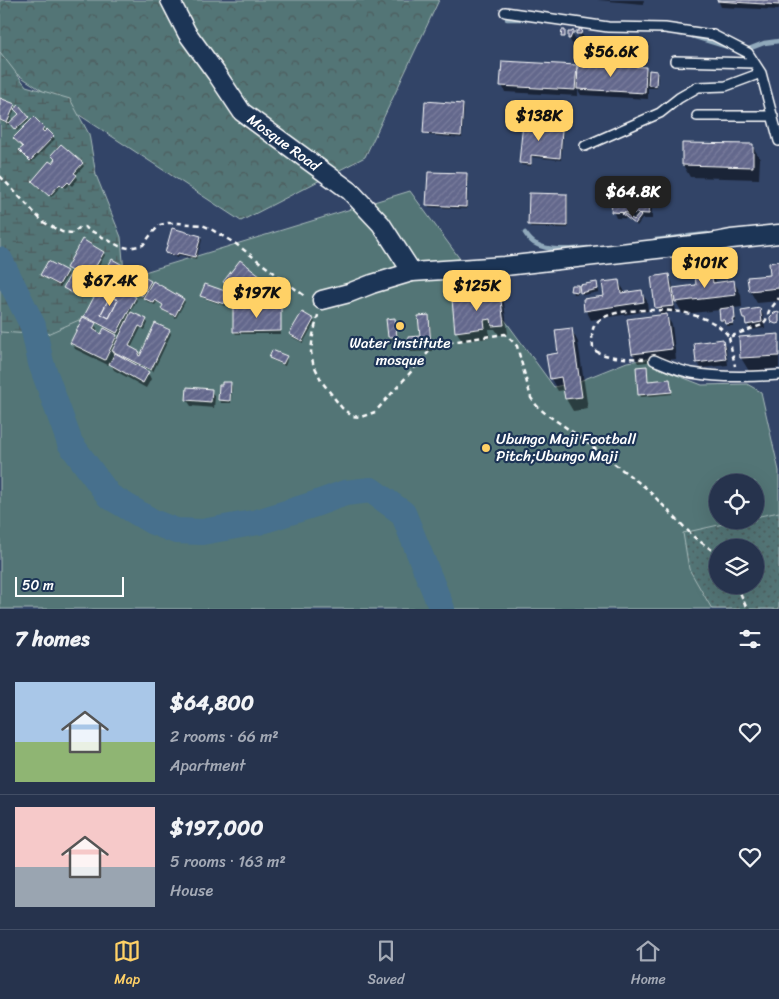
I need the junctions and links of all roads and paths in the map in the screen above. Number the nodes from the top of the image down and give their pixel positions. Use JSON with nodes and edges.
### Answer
{"nodes":[{"id":1,"x":170,"y":0,"type":"edge"},
{"id":2,"x":505,"y":12,"type":"dead end"},
{"id":3,"x":675,"y":61,"type":"dead end"},
{"id":4,"x":754,"y":63,"type":"junction"},
{"id":5,"x":761,"y":73,"type":"junction"},
{"id":6,"x":698,"y":116,"type":"dead end"},
{"id":7,"x":773,"y":116,"type":"junction"},
{"id":8,"x":779,"y":141,"type":"edge"},
{"id":9,"x":585,"y":146,"type":"dead end"},
{"id":10,"x":0,"y":176,"type":"edge"},
{"id":11,"x":779,"y":234,"type":"edge"},
{"id":12,"x":412,"y":272,"type":"junction"},
{"id":13,"x":779,"y":298,"type":"edge"},
{"id":14,"x":314,"y":299,"type":"junction"},
{"id":15,"x":729,"y":337,"type":"junction"},
{"id":16,"x":654,"y":360,"type":"joint"},
{"id":17,"x":735,"y":368,"type":"dead end"},
{"id":18,"x":779,"y":375,"type":"edge"},
{"id":19,"x":709,"y":548,"type":"edge"},
{"id":20,"x":741,"y":594,"type":"edge"},
{"id":21,"x":747,"y":609,"type":"edge"}],
"edges":[{"from":1,"to":12,"type":"street","name":"Mosque Road"},
{"from":2,"to":4,"type":"lane"},
{"from":3,"to":4,"type":"lane"},
{"from":4,"to":5,"type":"lane"},
{"from":5,"to":7,"type":"lane"},
{"from":5,"to":9,"type":"lane"},
{"from":6,"to":7,"type":"lane"},
{"from":7,"to":8,"type":"lane"},
{"from":10,"to":14,"type":"path"},
{"from":11,"to":12,"type":"street"},
{"from":12,"to":14,"type":"street"},
{"from":13,"to":15,"type":"path"},
{"from":14,"to":19,"type":"path"},
{"from":15,"to":16,"type":"path"},
{"from":15,"to":17,"type":"path"},
{"from":16,"to":18,"type":"lane"},
{"from":20,"to":21,"type":"path"}]}
